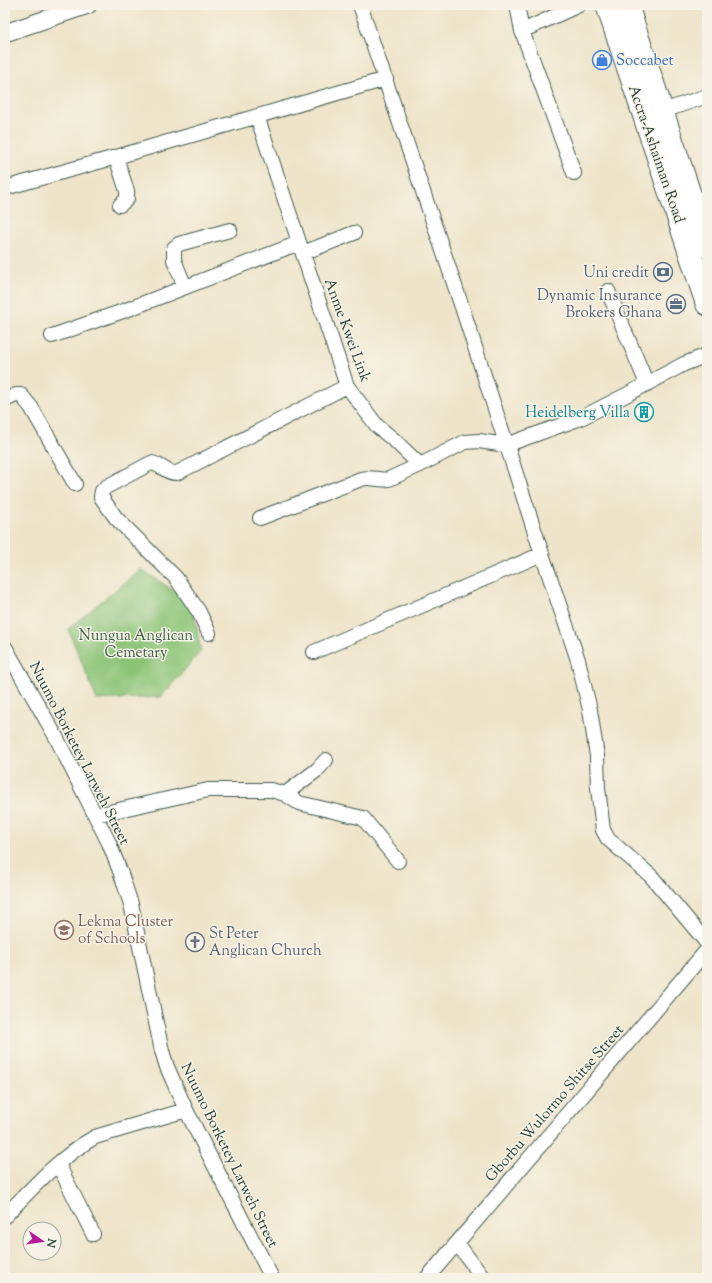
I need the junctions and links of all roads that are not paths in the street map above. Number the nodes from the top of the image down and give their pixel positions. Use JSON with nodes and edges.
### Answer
{"nodes":[{"id":1,"x":88,"y":5,"type":"edge"},
{"id":2,"x":360,"y":5,"type":"edge"},
{"id":3,"x":517,"y":5,"type":"edge"},
{"id":4,"x":579,"y":5,"type":"edge"},
{"id":5,"x":607,"y":5,"type":"edge"},
{"id":6,"x":627,"y":5,"type":"edge"},
{"id":7,"x":522,"y":31,"type":"junction"},
{"id":8,"x":5,"y":33,"type":"edge"},
{"id":9,"x":386,"y":78,"type":"junction"},
{"id":10,"x":707,"y":96,"type":"edge"},
{"id":11,"x":663,"y":111,"type":"junction"},
{"id":12,"x":257,"y":116,"type":"junction"},
{"id":13,"x":116,"y":157,"type":"junction"},
{"id":14,"x":574,"y":173,"type":"dead end"},
{"id":15,"x":5,"y":188,"type":"edge"},
{"id":16,"x":120,"y":205,"type":"dead end"},
{"id":17,"x":230,"y":230,"type":"dead end"},
{"id":18,"x":354,"y":233,"type":"dead end"},
{"id":19,"x":707,"y":246,"type":"edge"},
{"id":20,"x":301,"y":248,"type":"junction"},
{"id":21,"x":185,"y":287,"type":"junction"},
{"id":22,"x":608,"y":291,"type":"dead end"},
{"id":23,"x":707,"y":304,"type":"edge"},
{"id":24,"x":52,"y":336,"type":"dead end"},
{"id":25,"x":707,"y":355,"type":"edge"},
{"id":26,"x":647,"y":384,"type":"junction"},
{"id":27,"x":346,"y":386,"type":"junction"},
{"id":28,"x":5,"y":400,"type":"edge"},
{"id":29,"x":506,"y":445,"type":"junction"},
{"id":30,"x":420,"y":465,"type":"junction"},
{"id":31,"x":75,"y":484,"type":"dead end"},
{"id":32,"x":260,"y":518,"type":"dead end"},
{"id":33,"x":542,"y":554,"type":"junction"},
{"id":34,"x":208,"y":633,"type":"dead end"},
{"id":35,"x":5,"y":647,"type":"edge"},
{"id":36,"x":314,"y":652,"type":"dead end"},
{"id":37,"x":326,"y":760,"type":"dead end"},
{"id":38,"x":285,"y":794,"type":"junction"},
{"id":39,"x":96,"y":815,"type":"junction"},
{"id":40,"x":398,"y":861,"type":"dead end"},
{"id":41,"x":707,"y":943,"type":"edge"},
{"id":42,"x":707,"y":950,"type":"edge"},
{"id":43,"x":186,"y":1110,"type":"junction"},
{"id":44,"x":58,"y":1164,"type":"junction"},
{"id":45,"x":5,"y":1216,"type":"edge"},
{"id":46,"x":93,"y":1234,"type":"dead end"},
{"id":47,"x":457,"y":1243,"type":"junction"},
{"id":48,"x":272,"y":1278,"type":"edge"},
{"id":49,"x":427,"y":1278,"type":"edge"},
{"id":50,"x":483,"y":1278,"type":"edge"}],
"edges":[{"from":1,"to":8,"type":"street"},
{"from":2,"to":9,"type":"street"},
{"from":3,"to":7,"type":"street"},
{"from":4,"to":7,"type":"street"},
{"from":5,"to":23,"type":"main road","name":"Accra-Ashaiman Road"},
{"from":6,"to":11,"type":"main road","name":"Accra-Ashaiman Road"},
{"from":7,"to":14,"type":"street"},
{"from":9,"to":12,"type":"street"},
{"from":9,"to":29,"type":"street"},
{"from":10,"to":11,"type":"street"},
{"from":11,"to":19,"type":"main road","name":"Accra-Ashaiman Road"},
{"from":12,"to":13,"type":"street"},
{"from":12,"to":20,"type":"street","name":"Anme Kwei Link"},
{"from":13,"to":15,"type":"street"},
{"from":13,"to":16,"type":"street"},
{"from":17,"to":21,"type":"street"},
{"from":18,"to":20,"type":"street"},
{"from":20,"to":21,"type":"street"},
{"from":20,"to":27,"type":"street","name":"Anme Kwei Link"},
{"from":21,"to":24,"type":"street"},
{"from":22,"to":26,"type":"street"},
{"from":25,"to":26,"type":"street"},
{"from":26,"to":29,"type":"street"},
{"from":27,"to":30,"type":"street","name":"Anme Kwei Link"},
{"from":27,"to":34,"type":"street"},
{"from":28,"to":31,"type":"street"},
{"from":29,"to":30,"type":"street"},
{"from":29,"to":33,"type":"street"},
{"from":30,"to":32,"type":"street"},
{"from":33,"to":36,"type":"street"},
{"from":33,"to":41,"type":"street"},
{"from":35,"to":39,"type":"street","name":"Nuumo Borketey Larweh Street"},
{"from":37,"to":38,"type":"street"},
{"from":38,"to":39,"type":"street"},
{"from":38,"to":40,"type":"street"},
{"from":39,"to":43,"type":"street","name":"Nuumo Borketey Larweh Street"},
{"from":42,"to":47,"type":"street","name":"Gborbu Wulormo Shitse Street"},
{"from":43,"to":44,"type":"street"},
{"from":43,"to":48,"type":"street","name":"Nuumo Borketey Larweh Street"},
{"from":44,"to":45,"type":"street"},
{"from":44,"to":46,"type":"street"},
{"from":47,"to":49,"type":"street","name":"Gborbu Wulormo Shitse Street"},
{"from":47,"to":50,"type":"street"}]}
